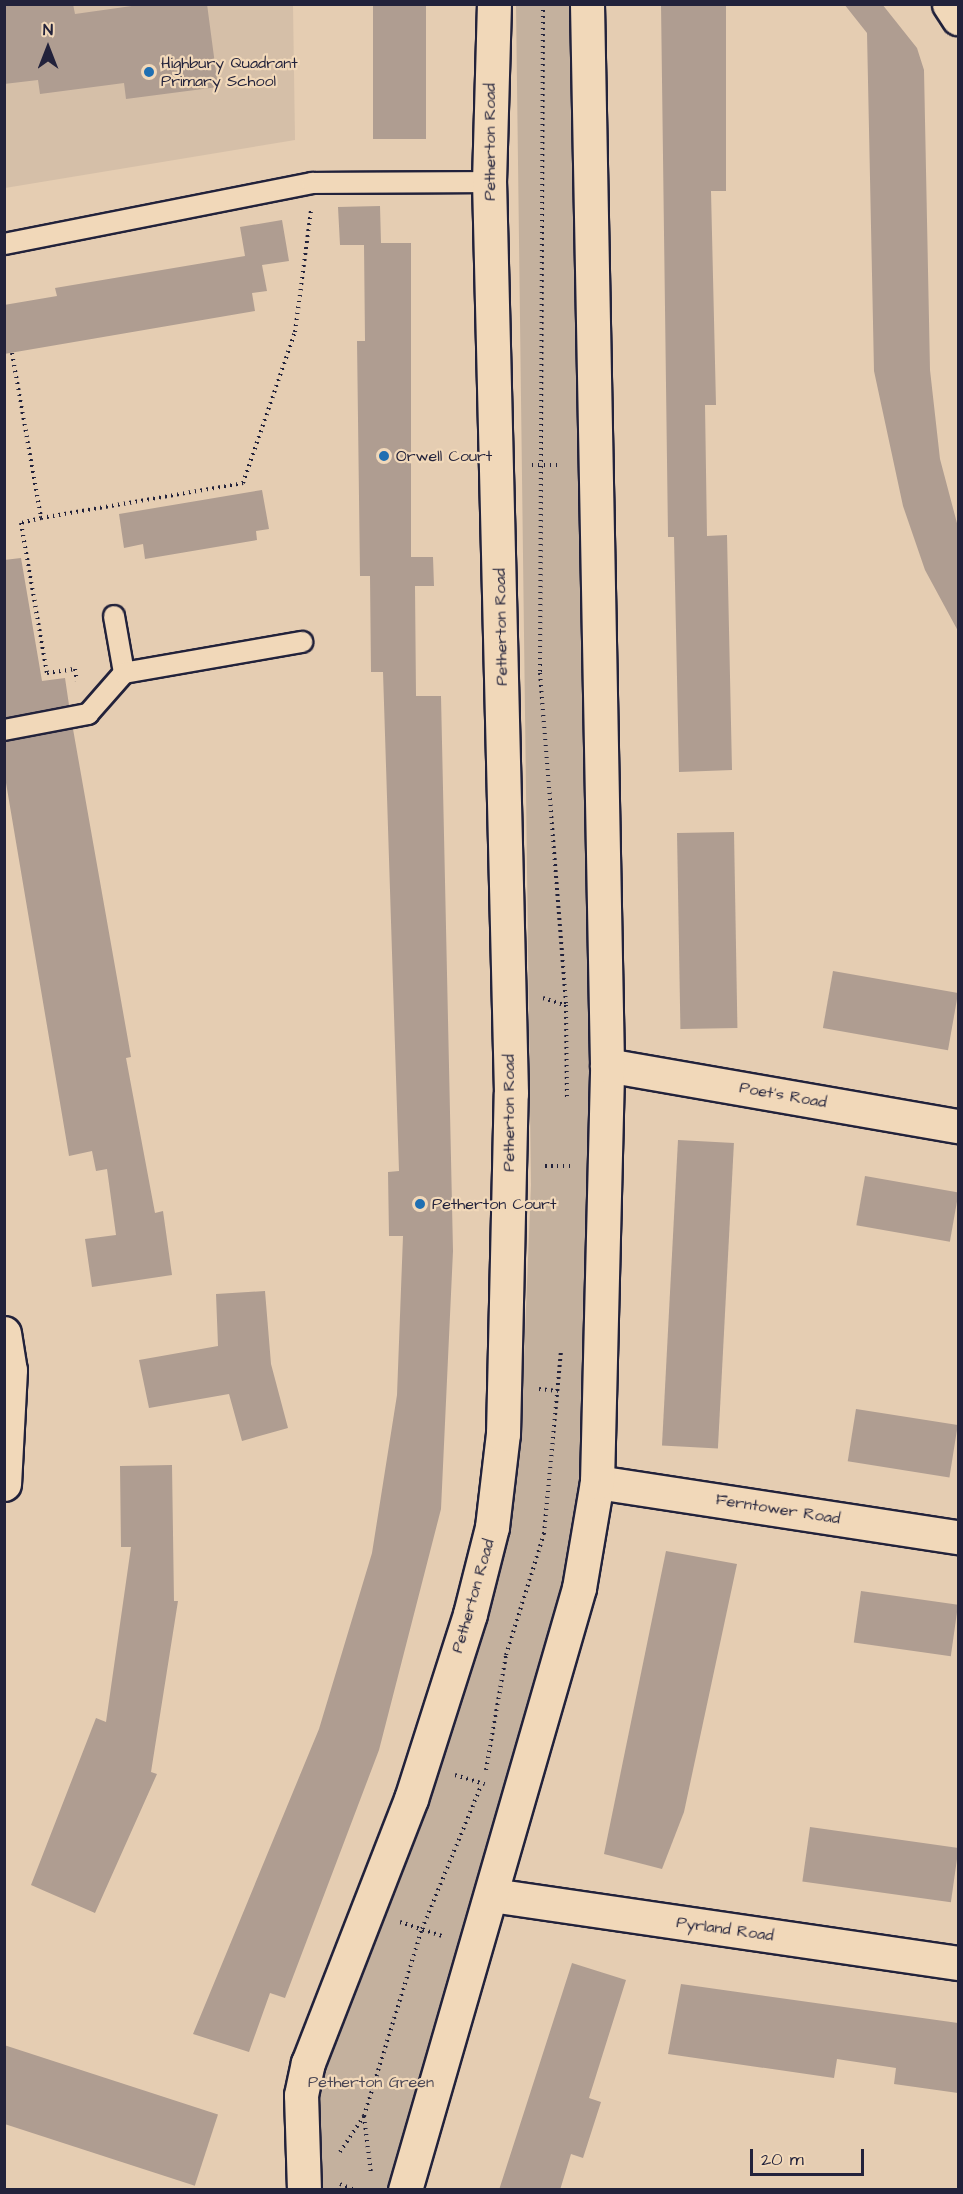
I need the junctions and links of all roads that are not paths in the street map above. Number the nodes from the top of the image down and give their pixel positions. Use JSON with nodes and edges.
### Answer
{"nodes":[{"id":1,"x":494,"y":4,"type":"edge"},
{"id":2,"x":587,"y":4,"type":"edge"},
{"id":3,"x":949,"y":4,"type":"edge"},
{"id":4,"x":958,"y":18,"type":"edge"},
{"id":5,"x":489,"y":182,"type":"junction"},
{"id":6,"x":4,"y":244,"type":"edge"},
{"id":7,"x":114,"y":616,"type":"dead end"},
{"id":8,"x":302,"y":642,"type":"dead end"},
{"id":9,"x":124,"y":673,"type":"junction"},
{"id":10,"x":4,"y":730,"type":"edge"},
{"id":11,"x":607,"y":1065,"type":"junction"},
{"id":12,"x":958,"y":1126,"type":"edge"},
{"id":13,"x":4,"y":1333,"type":"edge"},
{"id":14,"x":597,"y":1482,"type":"junction"},
{"id":15,"x":4,"y":1484,"type":"edge"},
{"id":16,"x":958,"y":1537,"type":"edge"},
{"id":17,"x":492,"y":1895,"type":"junction"},
{"id":18,"x":958,"y":1963,"type":"edge"},
{"id":19,"x":304,"y":2190,"type":"edge"},
{"id":20,"x":405,"y":2190,"type":"edge"}],
"edges":[{"from":1,"to":5,"type":"street","name":"Petherton Road"},
{"from":2,"to":11,"type":"street"},
{"from":3,"to":4,"type":"street"},
{"from":5,"to":6,"type":"lane"},
{"from":5,"to":19,"type":"street","name":"Petherton Road"},
{"from":7,"to":9,"type":"lane"},
{"from":8,"to":9,"type":"lane"},
{"from":9,"to":10,"type":"lane"},
{"from":11,"to":12,"type":"street","name":"Poet's Road"},
{"from":11,"to":14,"type":"street"},
{"from":13,"to":15,"type":"street"},
{"from":14,"to":16,"type":"street","name":"Ferntower Road"},
{"from":14,"to":17,"type":"street"},
{"from":17,"to":18,"type":"street","name":"Pyrland Road"},
{"from":17,"to":20,"type":"street"}]}
